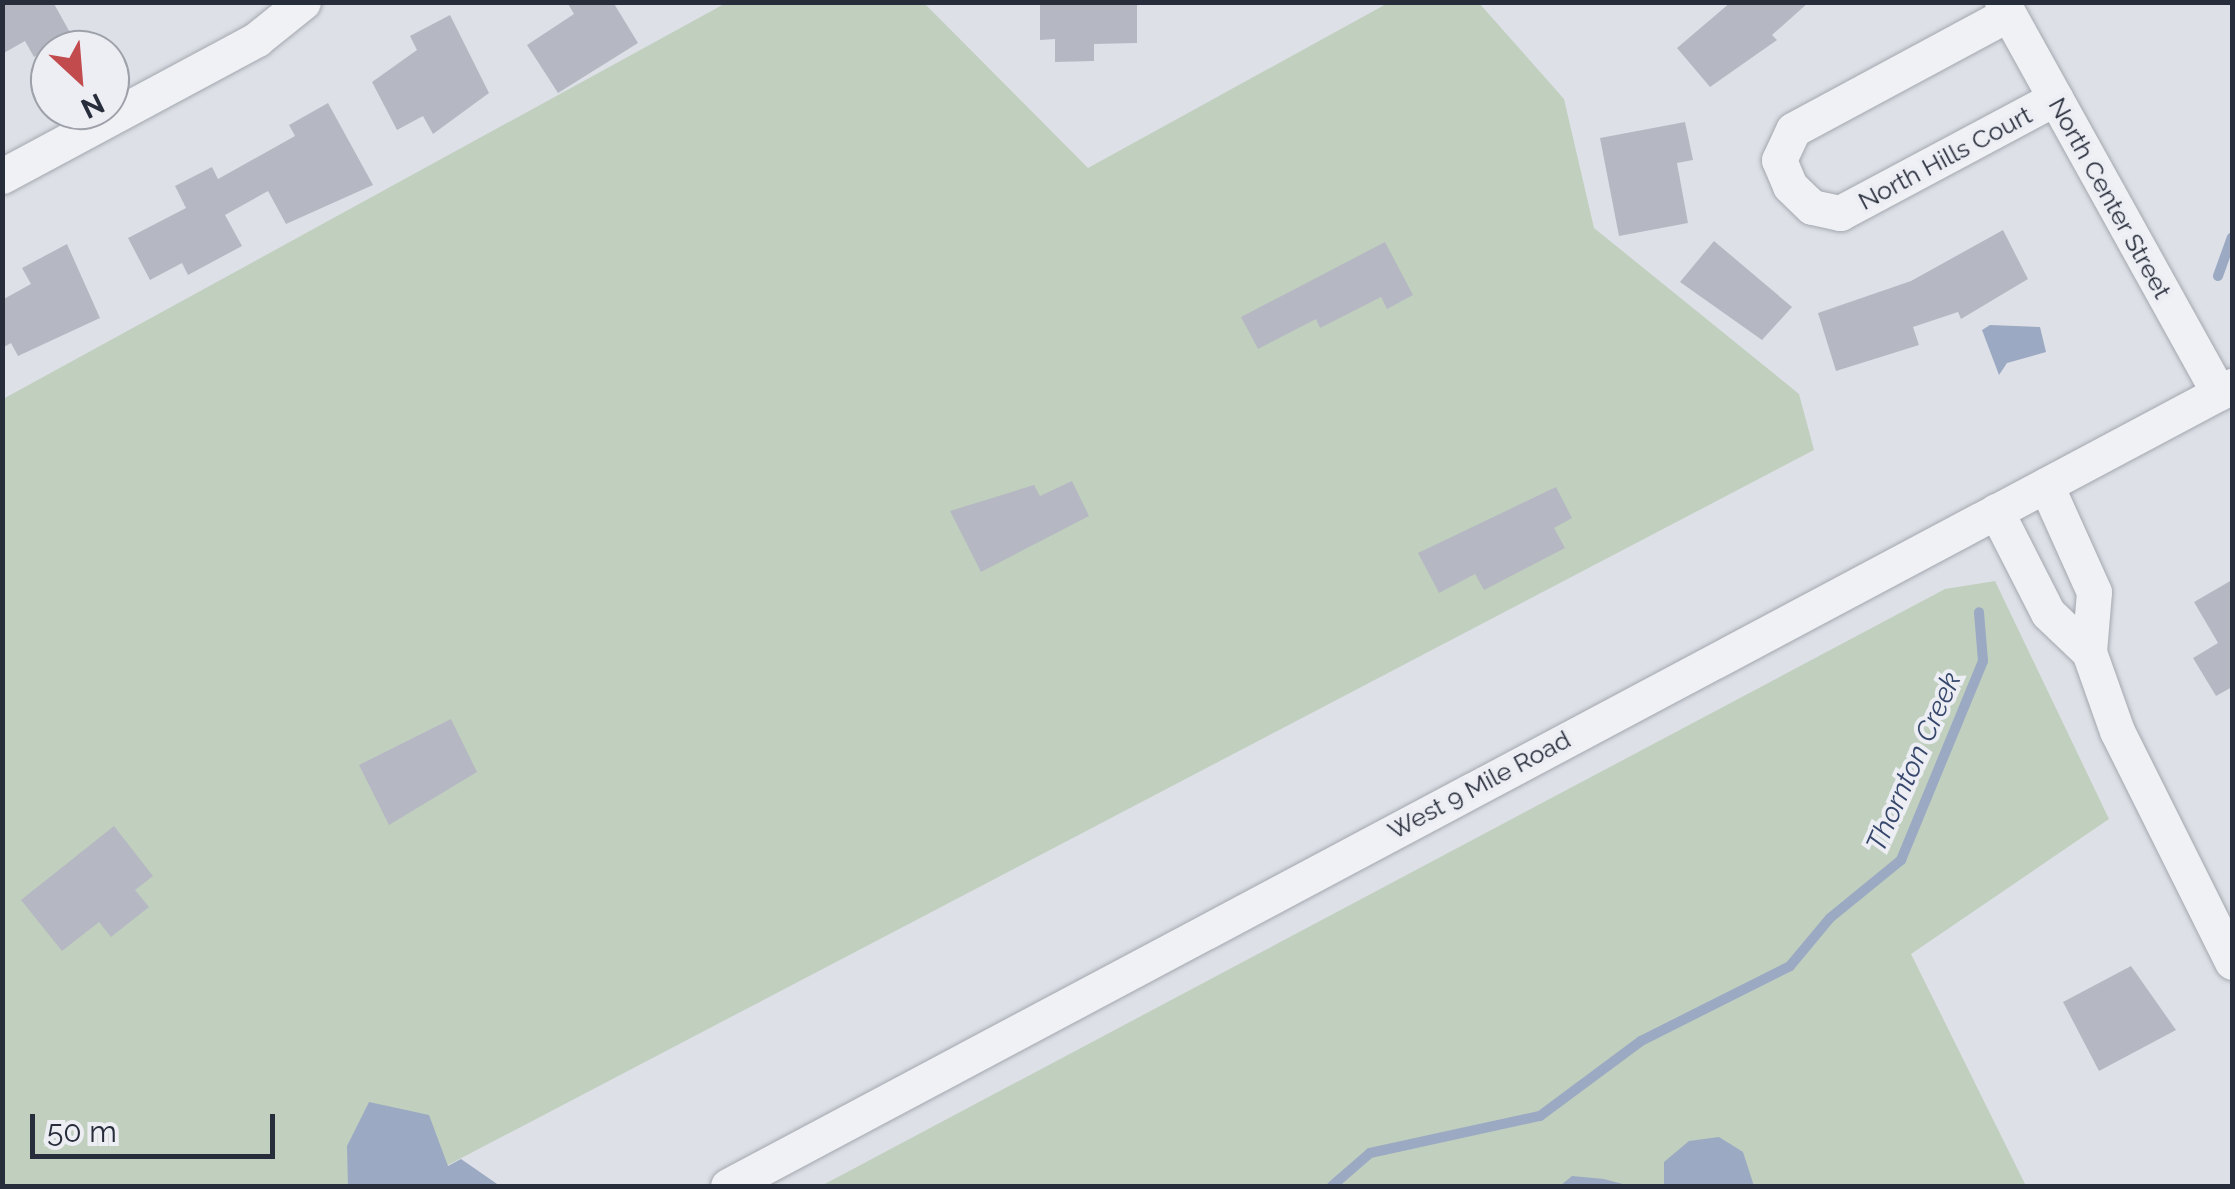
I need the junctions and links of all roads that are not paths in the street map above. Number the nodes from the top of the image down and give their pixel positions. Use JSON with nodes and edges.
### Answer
{"nodes":[{"id":1,"x":302,"y":2,"type":"edge"},
{"id":2,"x":2005,"y":8,"type":"edge"},
{"id":3,"x":2055,"y":98,"type":"junction"},
{"id":4,"x":2,"y":176,"type":"edge"},
{"id":5,"x":2226,"y":389,"type":"edge"},
{"id":6,"x":2046,"y":486,"type":"junction"},
{"id":7,"x":1996,"y":511,"type":"junction"},
{"id":8,"x":2089,"y":652,"type":"junction"},
{"id":9,"x":2232,"y":962,"type":"edge"},
{"id":10,"x":728,"y":1186,"type":"edge"}],
"edges":[{"from":1,"to":4,"type":"street"},
{"from":2,"to":3,"type":"street","name":"North Center Street"},
{"from":2,"to":3,"type":"street","name":"North Hills Court"},
{"from":3,"to":5,"type":"street","name":"North Center Street"},
{"from":5,"to":6,"type":"street","name":"West 9 Mile Road"},
{"from":6,"to":7,"type":"street","name":"West 9 Mile Road"},
{"from":6,"to":8,"type":"street"},
{"from":7,"to":8,"type":"street"},
{"from":7,"to":10,"type":"street","name":"West 9 Mile Road"},
{"from":8,"to":9,"type":"street"}]}
